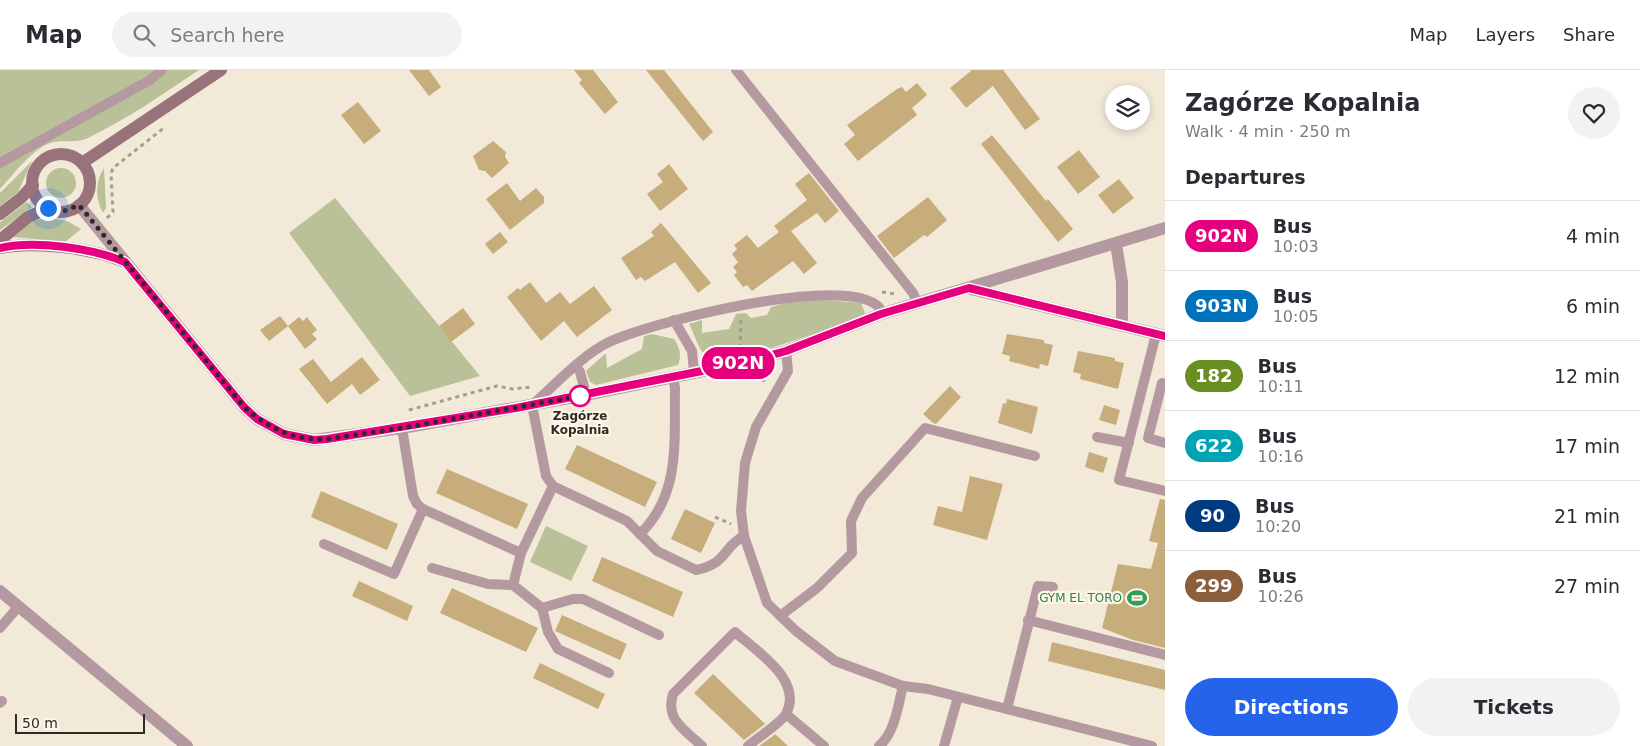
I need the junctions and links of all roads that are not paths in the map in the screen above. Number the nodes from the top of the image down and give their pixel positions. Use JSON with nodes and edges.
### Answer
{"nodes":[{"id":1,"x":162,"y":70,"type":"edge"},
{"id":2,"x":221,"y":70,"type":"edge"},
{"id":3,"x":736,"y":70,"type":"edge"},
{"id":4,"x":0,"y":162,"type":"edge"},
{"id":5,"x":82,"y":163,"type":"junction"},
{"id":6,"x":33,"y":186,"type":"junction"},
{"id":7,"x":79,"y":205,"type":"junction"},
{"id":8,"x":48,"y":208,"type":"junction"},
{"id":9,"x":0,"y":214,"type":"edge"},
{"id":10,"x":1165,"y":228,"type":"edge"},
{"id":11,"x":0,"y":240,"type":"edge"},
{"id":12,"x":1116,"y":244,"type":"junction"},
{"id":13,"x":0,"y":248,"type":"edge"},
{"id":14,"x":125,"y":262,"type":"junction"},
{"id":15,"x":969,"y":288,"type":"junction"},
{"id":16,"x":918,"y":304,"type":"junction"},
{"id":17,"x":881,"y":314,"type":"junction"},
{"id":18,"x":674,"y":320,"type":"junction"},
{"id":19,"x":1122,"y":325,"type":"junction"},
{"id":20,"x":1161,"y":335,"type":"edge"},
{"id":21,"x":786,"y":351,"type":"junction"},
{"id":22,"x":576,"y":366,"type":"junction"},
{"id":23,"x":694,"y":372,"type":"junction"},
{"id":24,"x":673,"y":377,"type":"junction"},
{"id":25,"x":1165,"y":384,"type":"edge"},
{"id":26,"x":586,"y":394,"type":"junction"},
{"id":27,"x":532,"y":405,"type":"junction"},
{"id":28,"x":402,"y":428,"type":"junction"},
{"id":29,"x":1097,"y":437,"type":"dead end"},
{"id":30,"x":1129,"y":443,"type":"junction"},
{"id":31,"x":1165,"y":443,"type":"edge"},
{"id":32,"x":1035,"y":456,"type":"dead end"},
{"id":33,"x":553,"y":486,"type":"junction"},
{"id":34,"x":1165,"y":491,"type":"edge"},
{"id":35,"x":423,"y":509,"type":"junction"},
{"id":36,"x":640,"y":534,"type":"junction"},
{"id":37,"x":744,"y":536,"type":"junction"},
{"id":38,"x":324,"y":544,"type":"dead end"},
{"id":39,"x":522,"y":553,"type":"junction"},
{"id":40,"x":432,"y":568,"type":"dead end"},
{"id":41,"x":513,"y":585,"type":"junction"},
{"id":42,"x":1053,"y":587,"type":"dead end"},
{"id":43,"x":0,"y":591,"type":"edge"},
{"id":44,"x":18,"y":606,"type":"junction"},
{"id":45,"x":542,"y":608,"type":"junction"},
{"id":46,"x":780,"y":616,"type":"junction"},
{"id":47,"x":1028,"y":620,"type":"junction"},
{"id":48,"x":0,"y":628,"type":"edge"},
{"id":49,"x":659,"y":635,"type":"dead end"},
{"id":50,"x":1165,"y":655,"type":"edge"},
{"id":51,"x":609,"y":672,"type":"dead end"},
{"id":52,"x":903,"y":686,"type":"junction"},
{"id":53,"x":958,"y":697,"type":"junction"},
{"id":54,"x":1007,"y":709,"type":"junction"},
{"id":55,"x":786,"y":714,"type":"junction"},
{"id":56,"x":188,"y":746,"type":"edge"},
{"id":57,"x":702,"y":746,"type":"edge"},
{"id":58,"x":748,"y":746,"type":"edge"},
{"id":59,"x":824,"y":746,"type":"edge"},
{"id":60,"x":879,"y":746,"type":"edge"},
{"id":61,"x":944,"y":746,"type":"edge"},
{"id":62,"x":1152,"y":746,"type":"edge"}],
"edges":[{"from":1,"to":4,"type":"lane"},
{"from":2,"to":5,"type":"street"},
{"from":3,"to":16,"type":"lane"},
{"from":5,"to":6,"type":"street"},
{"from":5,"to":7,"type":"street"},
{"from":6,"to":8,"type":"street"},
{"from":6,"to":9,"type":"street"},
{"from":7,"to":8,"type":"street"},
{"from":7,"to":14,"type":"street"},
{"from":8,"to":11,"type":"street"},
{"from":10,"to":12,"type":"street"},
{"from":12,"to":15,"type":"street"},
{"from":12,"to":19,"type":"street"},
{"from":13,"to":14,"type":"street"},
{"from":14,"to":28,"type":"street"},
{"from":15,"to":16,"type":"street"},
{"from":15,"to":19,"type":"street"},
{"from":16,"to":17,"type":"street"},
{"from":17,"to":18,"type":"lane"},
{"from":17,"to":21,"type":"street"},
{"from":18,"to":22,"type":"lane"},
{"from":18,"to":23,"type":"lane"},
{"from":19,"to":20,"type":"street"},
{"from":20,"to":30,"type":"lane"},
{"from":21,"to":23,"type":"street"},
{"from":21,"to":37,"type":"lane"},
{"from":22,"to":26,"type":"lane"},
{"from":22,"to":27,"type":"lane"},
{"from":23,"to":24,"type":"street"},
{"from":24,"to":26,"type":"street"},
{"from":24,"to":36,"type":"lane"},
{"from":25,"to":31,"type":"lane"},
{"from":26,"to":27,"type":"street"},
{"from":27,"to":28,"type":"street"},
{"from":27,"to":33,"type":"lane"},
{"from":28,"to":35,"type":"lane"},
{"from":29,"to":30,"type":"lane"},
{"from":30,"to":34,"type":"lane"},
{"from":32,"to":46,"type":"lane"},
{"from":33,"to":36,"type":"lane"},
{"from":33,"to":39,"type":"lane"},
{"from":35,"to":38,"type":"lane"},
{"from":35,"to":39,"type":"lane"},
{"from":36,"to":37,"type":"lane"},
{"from":37,"to":46,"type":"lane"},
{"from":39,"to":41,"type":"lane"},
{"from":40,"to":41,"type":"lane"},
{"from":41,"to":45,"type":"lane"},
{"from":42,"to":47,"type":"lane"},
{"from":43,"to":44,"type":"street"},
{"from":44,"to":48,"type":"lane"},
{"from":44,"to":56,"type":"street"},
{"from":45,"to":49,"type":"lane"},
{"from":45,"to":51,"type":"lane"},
{"from":46,"to":52,"type":"lane"},
{"from":47,"to":50,"type":"lane"},
{"from":47,"to":54,"type":"lane"},
{"from":52,"to":53,"type":"lane"},
{"from":52,"to":60,"type":"lane"},
{"from":53,"to":54,"type":"lane"},
{"from":53,"to":61,"type":"lane"},
{"from":54,"to":62,"type":"lane"},
{"from":55,"to":57,"type":"lane"},
{"from":55,"to":58,"type":"lane"},
{"from":55,"to":59,"type":"lane"}]}
